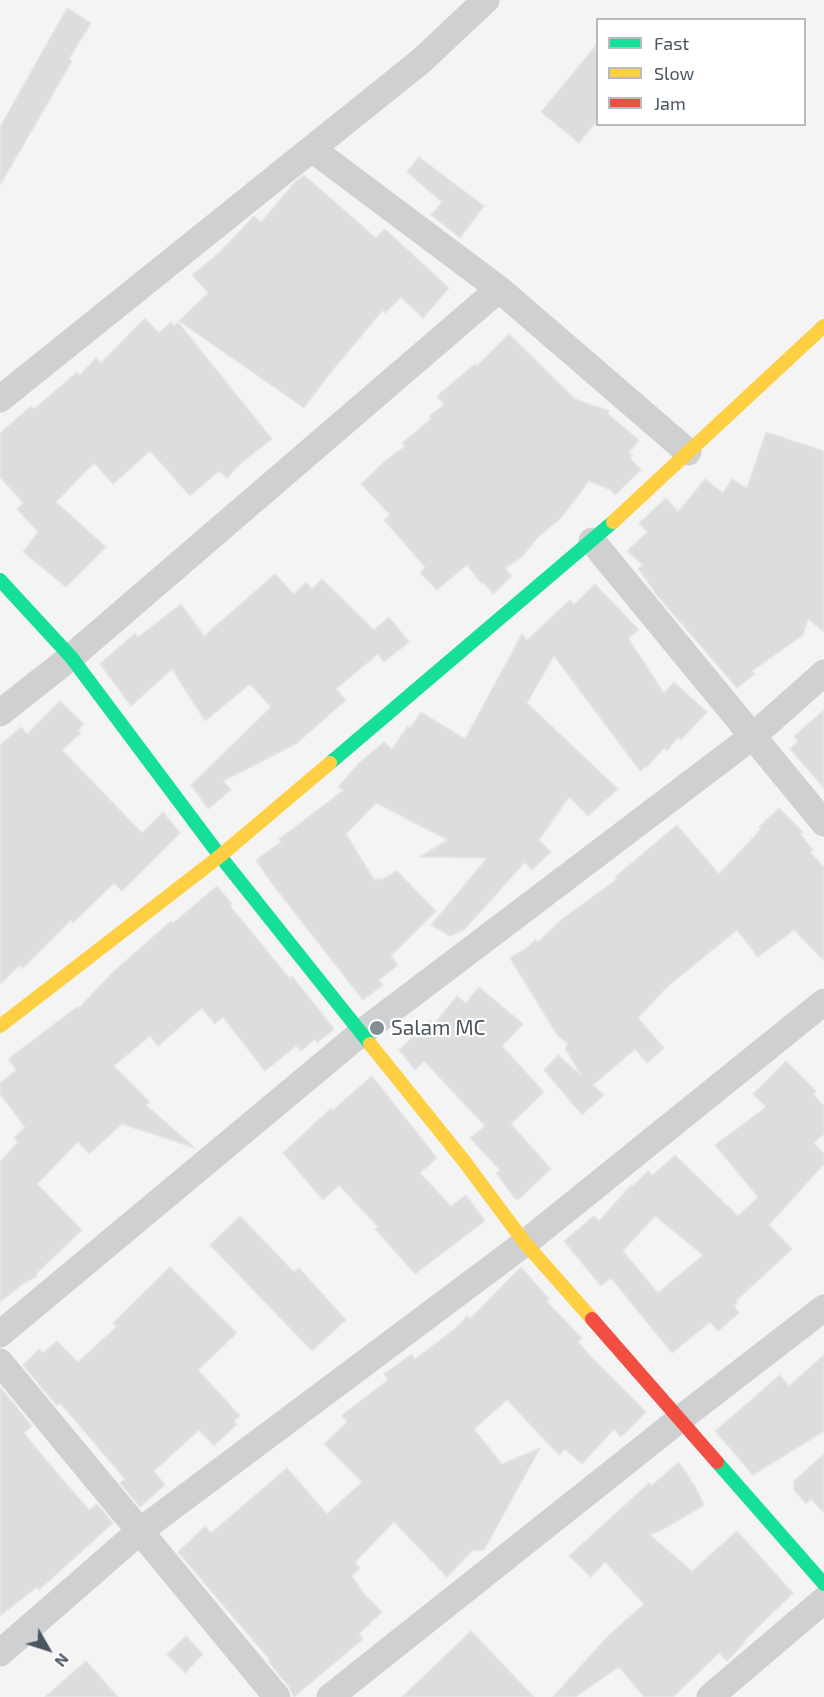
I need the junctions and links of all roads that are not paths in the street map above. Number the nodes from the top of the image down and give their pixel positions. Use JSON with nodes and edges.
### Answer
{"nodes":[{"id":1,"x":486,"y":0,"type":"edge"},
{"id":2,"x":312,"y":149,"type":"junction"},
{"id":3,"x":499,"y":289,"type":"junction"},
{"id":4,"x":824,"y":326,"type":"edge"},
{"id":5,"x":0,"y":399,"type":"edge"},
{"id":6,"x":688,"y":452,"type":"junction"},
{"id":7,"x":592,"y":541,"type":"junction"},
{"id":8,"x":0,"y":580,"type":"edge"},
{"id":9,"x":71,"y":657,"type":"junction"},
{"id":10,"x":824,"y":673,"type":"edge"},
{"id":11,"x":0,"y":712,"type":"edge"},
{"id":12,"x":753,"y":736,"type":"junction"},
{"id":13,"x":824,"y":823,"type":"edge"},
{"id":14,"x":220,"y":856,"type":"junction"},
{"id":15,"x":824,"y":1002,"type":"edge"},
{"id":16,"x":0,"y":1026,"type":"edge"},
{"id":17,"x":361,"y":1033,"type":"junction"},
{"id":18,"x":525,"y":1243,"type":"junction"},
{"id":19,"x":824,"y":1308,"type":"edge"},
{"id":20,"x":0,"y":1334,"type":"edge"},
{"id":21,"x":0,"y":1362,"type":"edge"},
{"id":22,"x":680,"y":1419,"type":"junction"},
{"id":23,"x":140,"y":1530,"type":"junction"},
{"id":24,"x":824,"y":1584,"type":"edge"},
{"id":25,"x":824,"y":1600,"type":"edge"},
{"id":26,"x":0,"y":1653,"type":"edge"},
{"id":27,"x":277,"y":1697,"type":"edge"},
{"id":28,"x":330,"y":1697,"type":"edge"},
{"id":29,"x":710,"y":1697,"type":"edge"}],
"edges":[{"from":1,"to":2,"type":"street"},
{"from":2,"to":3,"type":"street"},
{"from":2,"to":5,"type":"street"},
{"from":3,"to":6,"type":"street"},
{"from":3,"to":9,"type":"street"},
{"from":4,"to":6,"type":"street"},
{"from":6,"to":7,"type":"street"},
{"from":7,"to":12,"type":"street"},
{"from":7,"to":14,"type":"street"},
{"from":8,"to":9,"type":"street"},
{"from":9,"to":11,"type":"street"},
{"from":9,"to":14,"type":"street"},
{"from":10,"to":12,"type":"street"},
{"from":12,"to":13,"type":"street"},
{"from":12,"to":17,"type":"street"},
{"from":14,"to":16,"type":"street"},
{"from":14,"to":17,"type":"street"},
{"from":15,"to":18,"type":"street"},
{"from":17,"to":18,"type":"street"},
{"from":17,"to":20,"type":"street"},
{"from":18,"to":22,"type":"street"},
{"from":18,"to":23,"type":"street"},
{"from":19,"to":22,"type":"street"},
{"from":21,"to":23,"type":"street"},
{"from":22,"to":24,"type":"street"},
{"from":22,"to":28,"type":"street"},
{"from":23,"to":26,"type":"street"},
{"from":23,"to":27,"type":"street"},
{"from":25,"to":29,"type":"street"}]}
